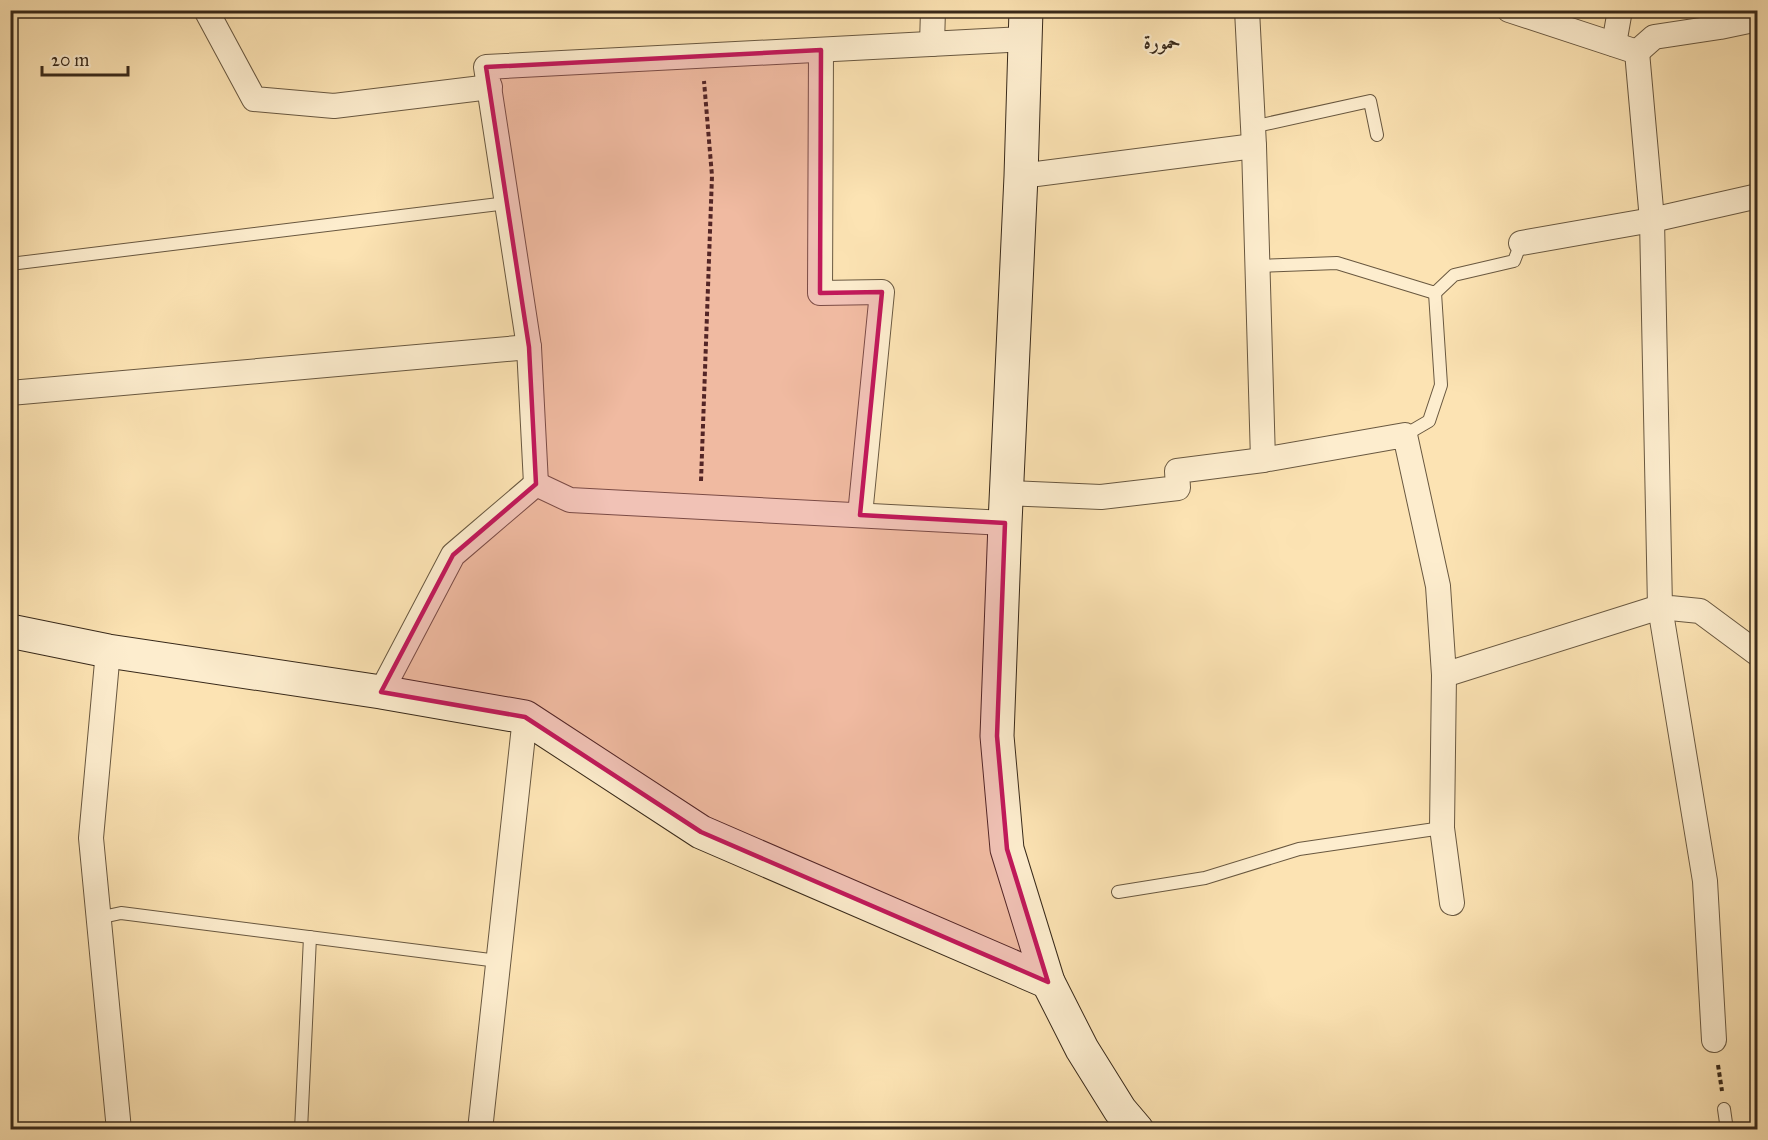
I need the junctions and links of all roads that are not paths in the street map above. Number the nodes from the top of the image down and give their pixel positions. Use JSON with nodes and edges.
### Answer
{"nodes":[{"id":1,"x":206,"y":10,"type":"edge"},
{"id":2,"x":933,"y":10,"type":"edge"},
{"id":3,"x":1246,"y":10,"type":"edge"},
{"id":4,"x":1509,"y":10,"type":"edge"},
{"id":5,"x":1620,"y":10,"type":"edge"},
{"id":6,"x":1722,"y":19,"type":"edge"},
{"id":7,"x":1758,"y":19,"type":"edge"},
{"id":8,"x":1026,"y":25,"type":"edge"},
{"id":9,"x":932,"y":44,"type":"junction"},
{"id":10,"x":1614,"y":44,"type":"junction"},
{"id":11,"x":821,"y":50,"type":"junction"},
{"id":12,"x":1637,"y":52,"type":"junction"},
{"id":13,"x":490,"y":87,"type":"junction"},
{"id":14,"x":1377,"y":135,"type":"dead end"},
{"id":15,"x":1253,"y":136,"type":"junction"},
{"id":16,"x":1021,"y":176,"type":"junction"},
{"id":17,"x":1758,"y":196,"type":"edge"},
{"id":18,"x":507,"y":203,"type":"junction"},
{"id":19,"x":1652,"y":220,"type":"junction"},
{"id":20,"x":1521,"y":243,"type":"joint"},
{"id":21,"x":10,"y":264,"type":"edge"},
{"id":22,"x":1258,"y":266,"type":"junction"},
{"id":23,"x":1435,"y":293,"type":"junction"},
{"id":24,"x":529,"y":347,"type":"junction"},
{"id":25,"x":10,"y":393,"type":"edge"},
{"id":26,"x":1405,"y":435,"type":"junction"},
{"id":27,"x":1263,"y":460,"type":"junction"},
{"id":28,"x":536,"y":484,"type":"junction"},
{"id":29,"x":1006,"y":508,"type":"junction"},
{"id":30,"x":860,"y":515,"type":"junction"},
{"id":31,"x":1660,"y":607,"type":"junction"},
{"id":32,"x":10,"y":631,"type":"edge"},
{"id":33,"x":108,"y":651,"type":"junction"},
{"id":34,"x":1758,"y":654,"type":"edge"},
{"id":35,"x":1444,"y":675,"type":"junction"},
{"id":36,"x":381,"y":692,"type":"junction"},
{"id":37,"x":525,"y":717,"type":"junction"},
{"id":38,"x":1442,"y":828,"type":"junction"},
{"id":39,"x":1118,"y":892,"type":"dead end"},
{"id":40,"x":1452,"y":903,"type":"dead end"},
{"id":41,"x":98,"y":918,"type":"junction"},
{"id":42,"x":310,"y":937,"type":"junction"},
{"id":43,"x":498,"y":961,"type":"junction"},
{"id":44,"x":1048,"y":982,"type":"junction"},
{"id":45,"x":1714,"y":1040,"type":"road end"},
{"id":46,"x":1725,"y":1109,"type":"road end"},
{"id":47,"x":119,"y":1130,"type":"edge"},
{"id":48,"x":302,"y":1130,"type":"edge"},
{"id":49,"x":480,"y":1130,"type":"edge"},
{"id":50,"x":1137,"y":1130,"type":"edge"},
{"id":51,"x":1728,"y":1130,"type":"edge"}],
"edges":[{"from":1,"to":13,"type":"street"},
{"from":2,"to":9,"type":"street"},
{"from":3,"to":15,"type":"street"},
{"from":4,"to":10,"type":"street"},
{"from":5,"to":10,"type":"street"},
{"from":6,"to":7,"type":"street"},
{"from":6,"to":12,"type":"street"},
{"from":8,"to":9,"type":"street"},
{"from":8,"to":16,"type":"street"},
{"from":9,"to":11,"type":"street"},
{"from":10,"to":12,"type":"street"},
{"from":11,"to":13,"type":"street"},
{"from":11,"to":30,"type":"street"},
{"from":12,"to":19,"type":"street"},
{"from":13,"to":18,"type":"street"},
{"from":14,"to":15,"type":"lane"},
{"from":15,"to":16,"type":"street"},
{"from":15,"to":22,"type":"street"},
{"from":16,"to":29,"type":"street"},
{"from":17,"to":19,"type":"street"},
{"from":18,"to":21,"type":"lane"},
{"from":18,"to":24,"type":"street"},
{"from":19,"to":20,"type":"street"},
{"from":19,"to":31,"type":"street"},
{"from":20,"to":23,"type":"lane"},
{"from":22,"to":23,"type":"lane"},
{"from":22,"to":27,"type":"street"},
{"from":23,"to":26,"type":"lane"},
{"from":24,"to":25,"type":"street"},
{"from":24,"to":28,"type":"street"},
{"from":26,"to":27,"type":"street"},
{"from":26,"to":35,"type":"street"},
{"from":27,"to":29,"type":"street"},
{"from":28,"to":30,"type":"street"},
{"from":28,"to":36,"type":"street"},
{"from":29,"to":30,"type":"street"},
{"from":29,"to":44,"type":"street"},
{"from":31,"to":34,"type":"street"},
{"from":31,"to":35,"type":"street"},
{"from":31,"to":45,"type":"street"},
{"from":32,"to":33,"type":"street"},
{"from":33,"to":36,"type":"street"},
{"from":33,"to":41,"type":"street"},
{"from":35,"to":38,"type":"street"},
{"from":36,"to":37,"type":"street"},
{"from":37,"to":43,"type":"street"},
{"from":37,"to":44,"type":"street"},
{"from":38,"to":39,"type":"lane"},
{"from":38,"to":40,"type":"street"},
{"from":41,"to":42,"type":"lane"},
{"from":41,"to":47,"type":"street"},
{"from":42,"to":43,"type":"lane"},
{"from":42,"to":48,"type":"lane"},
{"from":43,"to":49,"type":"street"},
{"from":44,"to":50,"type":"street"},
{"from":46,"to":51,"type":"lane"}]}
